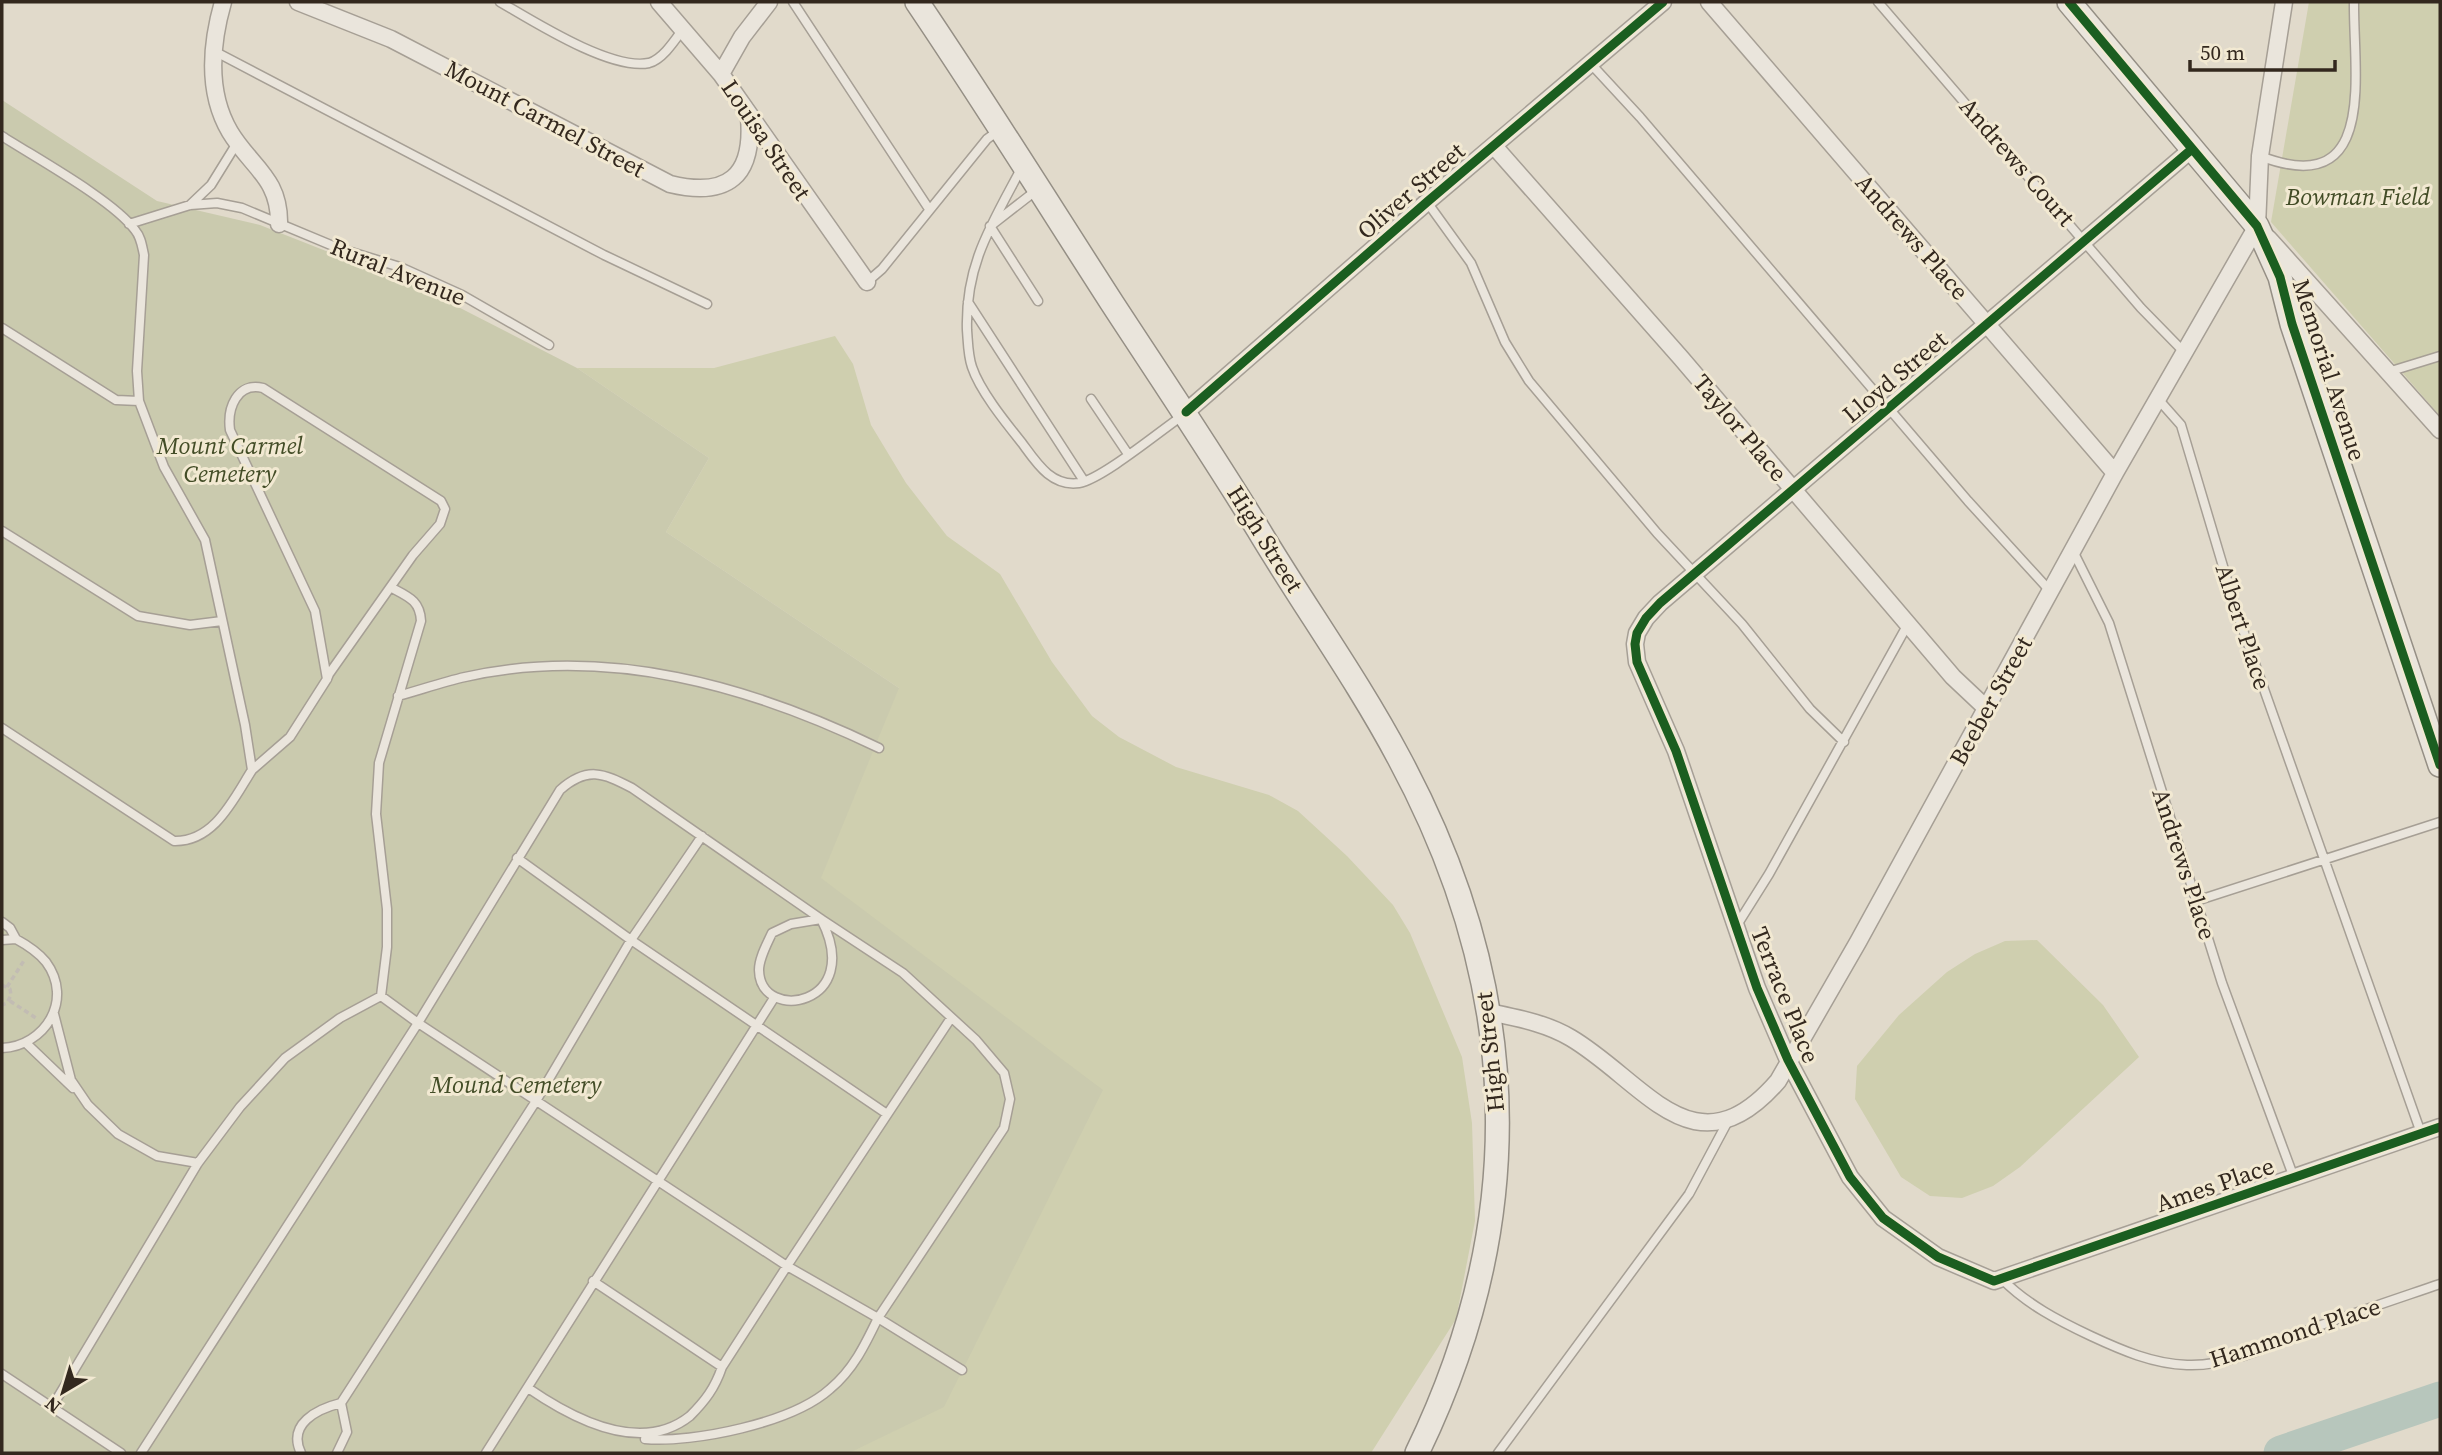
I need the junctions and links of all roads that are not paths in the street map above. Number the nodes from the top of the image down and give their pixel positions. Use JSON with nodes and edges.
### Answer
{"nodes":[{"id":1,"x":223,"y":2,"type":"edge"},
{"id":2,"x":298,"y":2,"type":"edge"},
{"id":3,"x":499,"y":2,"type":"edge"},
{"id":4,"x":659,"y":2,"type":"edge"},
{"id":5,"x":769,"y":2,"type":"edge"},
{"id":6,"x":793,"y":2,"type":"edge"},
{"id":7,"x":917,"y":2,"type":"edge"},
{"id":8,"x":1663,"y":2,"type":"edge"},
{"id":9,"x":1709,"y":2,"type":"edge"},
{"id":10,"x":1878,"y":2,"type":"edge"},
{"id":11,"x":2069,"y":2,"type":"edge"},
{"id":12,"x":2284,"y":2,"type":"edge"},
{"id":13,"x":2354,"y":2,"type":"edge"},
{"id":14,"x":683,"y":29,"type":"junction"},
{"id":15,"x":214,"y":51,"type":"junction"},
{"id":16,"x":1591,"y":64,"type":"junction"},
{"id":17,"x":722,"y":74,"type":"junction"},
{"id":18,"x":750,"y":117,"type":"junction"},
{"id":19,"x":1001,"y":128,"type":"junction"},
{"id":20,"x":2,"y":136,"type":"edge"},
{"id":21,"x":237,"y":142,"type":"junction"},
{"id":22,"x":1494,"y":146,"type":"junction"},
{"id":23,"x":2192,"y":149,"type":"junction"},
{"id":24,"x":2260,"y":156,"type":"junction"},
{"id":25,"x":1024,"y":164,"type":"junction"},
{"id":26,"x":1039,"y":188,"type":"junction"},
{"id":27,"x":1427,"y":202,"type":"junction"},
{"id":28,"x":190,"y":205,"type":"junction"},
{"id":29,"x":929,"y":209,"type":"junction"},
{"id":30,"x":130,"y":224,"type":"junction"},
{"id":31,"x":279,"y":224,"type":"junction"},
{"id":32,"x":990,"y":226,"type":"junction"},
{"id":33,"x":2257,"y":226,"type":"junction"},
{"id":34,"x":2085,"y":240,"type":"junction"},
{"id":35,"x":867,"y":282,"type":"joint"},
{"id":36,"x":966,"y":300,"type":"junction"},
{"id":37,"x":1038,"y":301,"type":"dead end"},
{"id":38,"x":707,"y":304,"type":"dead end"},
{"id":39,"x":1987,"y":324,"type":"junction"},
{"id":40,"x":2,"y":328,"type":"edge"},
{"id":41,"x":550,"y":345,"type":"dead end"},
{"id":42,"x":2184,"y":352,"type":"junction"},
{"id":43,"x":2440,"y":355,"type":"edge"},
{"id":44,"x":2388,"y":372,"type":"junction"},
{"id":45,"x":1091,"y":398,"type":"dead end"},
{"id":46,"x":2158,"y":398,"type":"junction"},
{"id":47,"x":139,"y":401,"type":"junction"},
{"id":48,"x":1889,"y":408,"type":"junction"},
{"id":49,"x":1186,"y":412,"type":"junction"},
{"id":50,"x":2440,"y":430,"type":"edge"},
{"id":51,"x":1128,"y":454,"type":"junction"},
{"id":52,"x":2115,"y":473,"type":"junction"},
{"id":53,"x":1084,"y":481,"type":"junction"},
{"id":54,"x":1792,"y":490,"type":"junction"},
{"id":55,"x":2,"y":531,"type":"edge"},
{"id":56,"x":2073,"y":551,"type":"junction"},
{"id":57,"x":1694,"y":573,"type":"junction"},
{"id":58,"x":392,"y":588,"type":"junction"},
{"id":59,"x":2051,"y":592,"type":"junction"},
{"id":60,"x":222,"y":621,"type":"junction"},
{"id":61,"x":1908,"y":624,"type":"junction"},
{"id":62,"x":1635,"y":644,"type":"joint"},
{"id":63,"x":327,"y":678,"type":"junction"},
{"id":64,"x":398,"y":696,"type":"junction"},
{"id":65,"x":1987,"y":709,"type":"junction"},
{"id":66,"x":2,"y":728,"type":"edge"},
{"id":67,"x":1844,"y":742,"type":"junction"},
{"id":68,"x":879,"y":748,"type":"dead end"},
{"id":69,"x":2440,"y":765,"type":"edge"},
{"id":70,"x":252,"y":770,"type":"junction"},
{"id":71,"x":2440,"y":822,"type":"edge"},
{"id":72,"x":702,"y":836,"type":"junction"},
{"id":73,"x":517,"y":858,"type":"junction"},
{"id":74,"x":2326,"y":860,"type":"junction"},
{"id":75,"x":2196,"y":901,"type":"junction"},
{"id":76,"x":821,"y":919,"type":"junction"},
{"id":77,"x":2,"y":922,"type":"edge"},
{"id":78,"x":1736,"y":926,"type":"junction"},
{"id":79,"x":16,"y":939,"type":"junction"},
{"id":80,"x":2,"y":940,"type":"edge"},
{"id":81,"x":631,"y":940,"type":"junction"},
{"id":82,"x":381,"y":996,"type":"junction"},
{"id":83,"x":774,"y":998,"type":"junction"},
{"id":84,"x":1489,"y":1012,"type":"junction"},
{"id":85,"x":54,"y":1014,"type":"junction"},
{"id":86,"x":951,"y":1018,"type":"junction"},
{"id":87,"x":418,"y":1023,"type":"junction"},
{"id":88,"x":758,"y":1024,"type":"junction"},
{"id":89,"x":27,"y":1044,"type":"junction"},
{"id":90,"x":2,"y":1048,"type":"edge"},
{"id":91,"x":1788,"y":1060,"type":"junction"},
{"id":92,"x":80,"y":1094,"type":"junction"},
{"id":93,"x":536,"y":1101,"type":"junction"},
{"id":94,"x":887,"y":1114,"type":"junction"},
{"id":95,"x":1728,"y":1121,"type":"junction"},
{"id":96,"x":2440,"y":1127,"type":"edge"},
{"id":97,"x":2421,"y":1133,"type":"junction"},
{"id":98,"x":198,"y":1163,"type":"junction"},
{"id":99,"x":2294,"y":1178,"type":"junction"},
{"id":100,"x":660,"y":1180,"type":"junction"},
{"id":101,"x":787,"y":1266,"type":"junction"},
{"id":102,"x":2001,"y":1279,"type":"junction"},
{"id":103,"x":593,"y":1281,"type":"junction"},
{"id":104,"x":2440,"y":1284,"type":"edge"},
{"id":105,"x":878,"y":1318,"type":"junction"},
{"id":106,"x":722,"y":1367,"type":"junction"},
{"id":107,"x":962,"y":1370,"type":"dead end"},
{"id":108,"x":2,"y":1374,"type":"edge"},
{"id":109,"x":528,"y":1388,"type":"junction"},
{"id":110,"x":341,"y":1403,"type":"junction"},
{"id":111,"x":52,"y":1407,"type":"junction"},
{"id":112,"x":645,"y":1438,"type":"junction"},
{"id":113,"x":121,"y":1453,"type":"edge"},
{"id":114,"x":141,"y":1453,"type":"edge"},
{"id":115,"x":301,"y":1453,"type":"edge"},
{"id":116,"x":337,"y":1453,"type":"edge"},
{"id":117,"x":486,"y":1453,"type":"edge"},
{"id":118,"x":1417,"y":1453,"type":"edge"},
{"id":119,"x":1498,"y":1453,"type":"edge"}],
"edges":[{"from":1,"to":15,"type":"street"},
{"from":2,"to":18,"type":"street","name":"Mount Carmel Street"},
{"from":3,"to":14,"type":"lane"},
{"from":4,"to":14,"type":"street","name":"Louisa Street"},
{"from":5,"to":17,"type":"street"},
{"from":6,"to":29,"type":"lane"},
{"from":7,"to":19,"type":"main road","name":"High Street"},
{"from":8,"to":16,"type":"street","name":"Oliver Street"},
{"from":9,"to":39,"type":"street","name":"Andrews Place"},
{"from":10,"to":34,"type":"lane","name":"Andrews Court"},
{"from":11,"to":23,"type":"main road","name":"Memorial Avenue"},
{"from":12,"to":24,"type":"street","name":"Beeber Street"},
{"from":13,"to":24,"type":"lane"},
{"from":14,"to":17,"type":"street","name":"Louisa Street"},
{"from":15,"to":21,"type":"street"},
{"from":15,"to":38,"type":"lane"},
{"from":16,"to":22,"type":"street","name":"Oliver Street"},
{"from":16,"to":48,"type":"lane","name":"Lloyd Street"},
{"from":17,"to":18,"type":"street","name":"Louisa Street"},
{"from":18,"to":35,"type":"street","name":"Louisa Street"},
{"from":19,"to":25,"type":"main road","name":"High Street"},
{"from":19,"to":29,"type":"lane"},
{"from":20,"to":30,"type":"lane"},
{"from":21,"to":28,"type":"lane"},
{"from":21,"to":31,"type":"street"},
{"from":22,"to":27,"type":"street","name":"Oliver Street"},
{"from":22,"to":54,"type":"street","name":"Taylor Place"},
{"from":23,"to":33,"type":"main road","name":"Memorial Avenue"},
{"from":23,"to":34,"type":"street","name":"Lloyd Street"},
{"from":24,"to":33,"type":"street","name":"Beeber Street"},
{"from":25,"to":26,"type":"main road","name":"High Street"},
{"from":25,"to":32,"type":"lane"},
{"from":26,"to":32,"type":"lane"},
{"from":26,"to":49,"type":"main road","name":"High Street"},
{"from":27,"to":49,"type":"street","name":"Oliver Street"},
{"from":27,"to":57,"type":"lane"},
{"from":28,"to":30,"type":"lane"},
{"from":28,"to":31,"type":"lane","name":"Rural Avenue"},
{"from":29,"to":35,"type":"lane"},
{"from":30,"to":47,"type":"lane"},
{"from":31,"to":41,"type":"lane","name":"Rural Avenue"},
{"from":32,"to":36,"type":"lane"},
{"from":32,"to":37,"type":"lane"},
{"from":33,"to":42,"type":"street","name":"Beeber Street"},
{"from":33,"to":44,"type":"street"},
{"from":33,"to":69,"type":"main road","name":"Memorial Avenue"},
{"from":34,"to":39,"type":"street","name":"Lloyd Street"},
{"from":34,"to":42,"type":"lane","name":"Andrews Court"},
{"from":36,"to":53,"type":"lane"},
{"from":36,"to":53,"type":"lane"},
{"from":39,"to":48,"type":"street","name":"Lloyd Street"},
{"from":39,"to":52,"type":"street","name":"Andrews Place"},
{"from":40,"to":47,"type":"lane"},
{"from":42,"to":46,"type":"street","name":"Beeber Street"},
{"from":43,"to":44,"type":"lane"},
{"from":44,"to":50,"type":"street"},
{"from":45,"to":51,"type":"lane"},
{"from":46,"to":52,"type":"street","name":"Beeber Street"},
{"from":46,"to":74,"type":"lane","name":"Albert Place"},
{"from":47,"to":60,"type":"lane"},
{"from":48,"to":54,"type":"street","name":"Lloyd Street"},
{"from":48,"to":59,"type":"lane"},
{"from":49,"to":51,"type":"lane"},
{"from":49,"to":84,"type":"main road","name":"High Street"},
{"from":51,"to":53,"type":"lane"},
{"from":52,"to":56,"type":"street","name":"Beeber Street"},
{"from":54,"to":57,"type":"street","name":"Lloyd Street"},
{"from":54,"to":61,"type":"street","name":"Taylor Place"},
{"from":55,"to":60,"type":"lane"},
{"from":56,"to":59,"type":"street","name":"Beeber Street"},
{"from":56,"to":75,"type":"lane","name":"Andrews Place"},
{"from":57,"to":62,"type":"street","name":"Lloyd Street"},
{"from":57,"to":67,"type":"lane"},
{"from":58,"to":63,"type":"lane"},
{"from":58,"to":63,"type":"lane"},
{"from":58,"to":64,"type":"lane"},
{"from":59,"to":65,"type":"street","name":"Beeber Street"},
{"from":60,"to":70,"type":"lane"},
{"from":61,"to":65,"type":"street","name":"Taylor Place"},
{"from":61,"to":67,"type":"lane"},
{"from":62,"to":78,"type":"street","name":"Terrace Place"},
{"from":63,"to":70,"type":"lane"},
{"from":64,"to":68,"type":"lane"},
{"from":64,"to":82,"type":"lane"},
{"from":65,"to":91,"type":"street","name":"Beeber Street"},
{"from":66,"to":70,"type":"lane"},
{"from":67,"to":78,"type":"lane"},
{"from":71,"to":74,"type":"lane"},
{"from":72,"to":73,"type":"lane"},
{"from":72,"to":76,"type":"lane"},
{"from":72,"to":81,"type":"lane"},
{"from":73,"to":81,"type":"lane"},
{"from":73,"to":87,"type":"lane"},
{"from":74,"to":75,"type":"lane"},
{"from":74,"to":97,"type":"lane"},
{"from":75,"to":99,"type":"lane","name":"Andrews Place"},
{"from":76,"to":83,"type":"lane"},
{"from":76,"to":83,"type":"lane"},
{"from":76,"to":86,"type":"lane"},
{"from":77,"to":79,"type":"lane"},
{"from":78,"to":91,"type":"street","name":"Terrace Place"},
{"from":79,"to":80,"type":"lane"},
{"from":79,"to":85,"type":"lane"},
{"from":81,"to":88,"type":"lane"},
{"from":81,"to":93,"type":"lane"},
{"from":82,"to":87,"type":"lane"},
{"from":82,"to":98,"type":"lane"},
{"from":83,"to":88,"type":"lane"},
{"from":84,"to":95,"type":"street"},
{"from":84,"to":118,"type":"main road","name":"High Street"},
{"from":85,"to":89,"type":"lane"},
{"from":85,"to":92,"type":"lane"},
{"from":86,"to":94,"type":"lane"},
{"from":86,"to":105,"type":"lane"},
{"from":87,"to":93,"type":"lane"},
{"from":87,"to":114,"type":"lane"},
{"from":88,"to":94,"type":"lane"},
{"from":88,"to":100,"type":"lane"},
{"from":89,"to":90,"type":"lane"},
{"from":89,"to":92,"type":"lane"},
{"from":91,"to":95,"type":"street","name":"Beeber Street"},
{"from":91,"to":102,"type":"street","name":"Terrace Place"},
{"from":92,"to":98,"type":"lane"},
{"from":93,"to":100,"type":"lane"},
{"from":93,"to":110,"type":"lane"},
{"from":94,"to":101,"type":"lane"},
{"from":95,"to":119,"type":"lane"},
{"from":96,"to":97,"type":"street","name":"Ames Place"},
{"from":97,"to":99,"type":"street","name":"Ames Place"},
{"from":98,"to":111,"type":"lane"},
{"from":99,"to":102,"type":"street","name":"Ames Place"},
{"from":100,"to":101,"type":"lane"},
{"from":100,"to":103,"type":"lane"},
{"from":101,"to":105,"type":"lane"},
{"from":101,"to":106,"type":"lane"},
{"from":102,"to":104,"type":"lane","name":"Hammond Place"},
{"from":103,"to":106,"type":"lane"},
{"from":103,"to":109,"type":"lane"},
{"from":105,"to":107,"type":"lane"},
{"from":105,"to":112,"type":"lane"},
{"from":106,"to":112,"type":"lane"},
{"from":108,"to":111,"type":"lane"},
{"from":109,"to":112,"type":"lane"},
{"from":109,"to":117,"type":"lane"},
{"from":110,"to":115,"type":"lane"},
{"from":110,"to":116,"type":"lane"},
{"from":111,"to":113,"type":"lane"}]}
